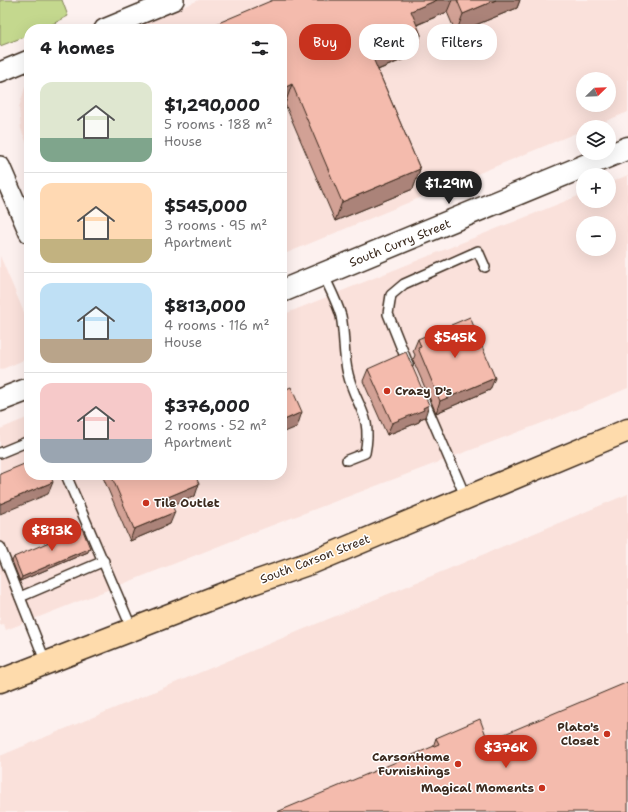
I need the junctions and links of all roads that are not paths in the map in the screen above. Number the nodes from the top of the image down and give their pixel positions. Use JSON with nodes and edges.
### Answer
{"nodes":[{"id":1,"x":174,"y":0,"type":"edge"},
{"id":2,"x":116,"y":24,"type":"edge"},
{"id":3,"x":24,"y":62,"type":"edge"},
{"id":4,"x":0,"y":72,"type":"edge"},
{"id":5,"x":628,"y":148,"type":"edge"},
{"id":6,"x":0,"y":166,"type":"edge"},
{"id":7,"x":24,"y":221,"type":"edge"},
{"id":8,"x":484,"y":267,"type":"dead end"},
{"id":9,"x":323,"y":274,"type":"junction"},
{"id":10,"x":287,"y":289,"type":"edge"},
{"id":11,"x":413,"y":375,"type":"edge"},
{"id":12,"x":420,"y":390,"type":"edge"},
{"id":13,"x":24,"y":391,"type":"edge"},
{"id":14,"x":0,"y":400,"type":"edge"},
{"id":15,"x":628,"y":430,"type":"edge"},
{"id":16,"x":24,"y":443,"type":"edge"},
{"id":17,"x":0,"y":453,"type":"edge"},
{"id":18,"x":347,"y":460,"type":"dead end"},
{"id":19,"x":68,"y":480,"type":"edge"},
{"id":20,"x":466,"y":498,"type":"junction"},
{"id":21,"x":0,"y":547,"type":"edge"},
{"id":22,"x":104,"y":561,"type":"junction"},
{"id":23,"x":20,"y":597,"type":"junction"},
{"id":24,"x":132,"y":629,"type":"junction"},
{"id":25,"x":46,"y":663,"type":"junction"},
{"id":26,"x":0,"y":681,"type":"edge"}],
"edges":[{"from":1,"to":2,"type":"street"},
{"from":3,"to":4,"type":"street"},
{"from":5,"to":9,"type":"street","name":"South Curry Street"},
{"from":6,"to":7,"type":"street"},
{"from":8,"to":11,"type":"lane"},
{"from":9,"to":10,"type":"street","name":"South Curry Street"},
{"from":9,"to":18,"type":"lane"},
{"from":12,"to":20,"type":"lane"},
{"from":13,"to":14,"type":"street"},
{"from":15,"to":20,"type":"main road","name":"South Carson Street"},
{"from":16,"to":17,"type":"lane"},
{"from":19,"to":22,"type":"lane"},
{"from":20,"to":24,"type":"main road","name":"South Carson Street"},
{"from":21,"to":23,"type":"lane"},
{"from":22,"to":23,"type":"lane"},
{"from":22,"to":24,"type":"lane"},
{"from":23,"to":25,"type":"lane"},
{"from":24,"to":25,"type":"main road","name":"South Carson Street"},
{"from":25,"to":26,"type":"main road","name":"South Carson Street"}]}
